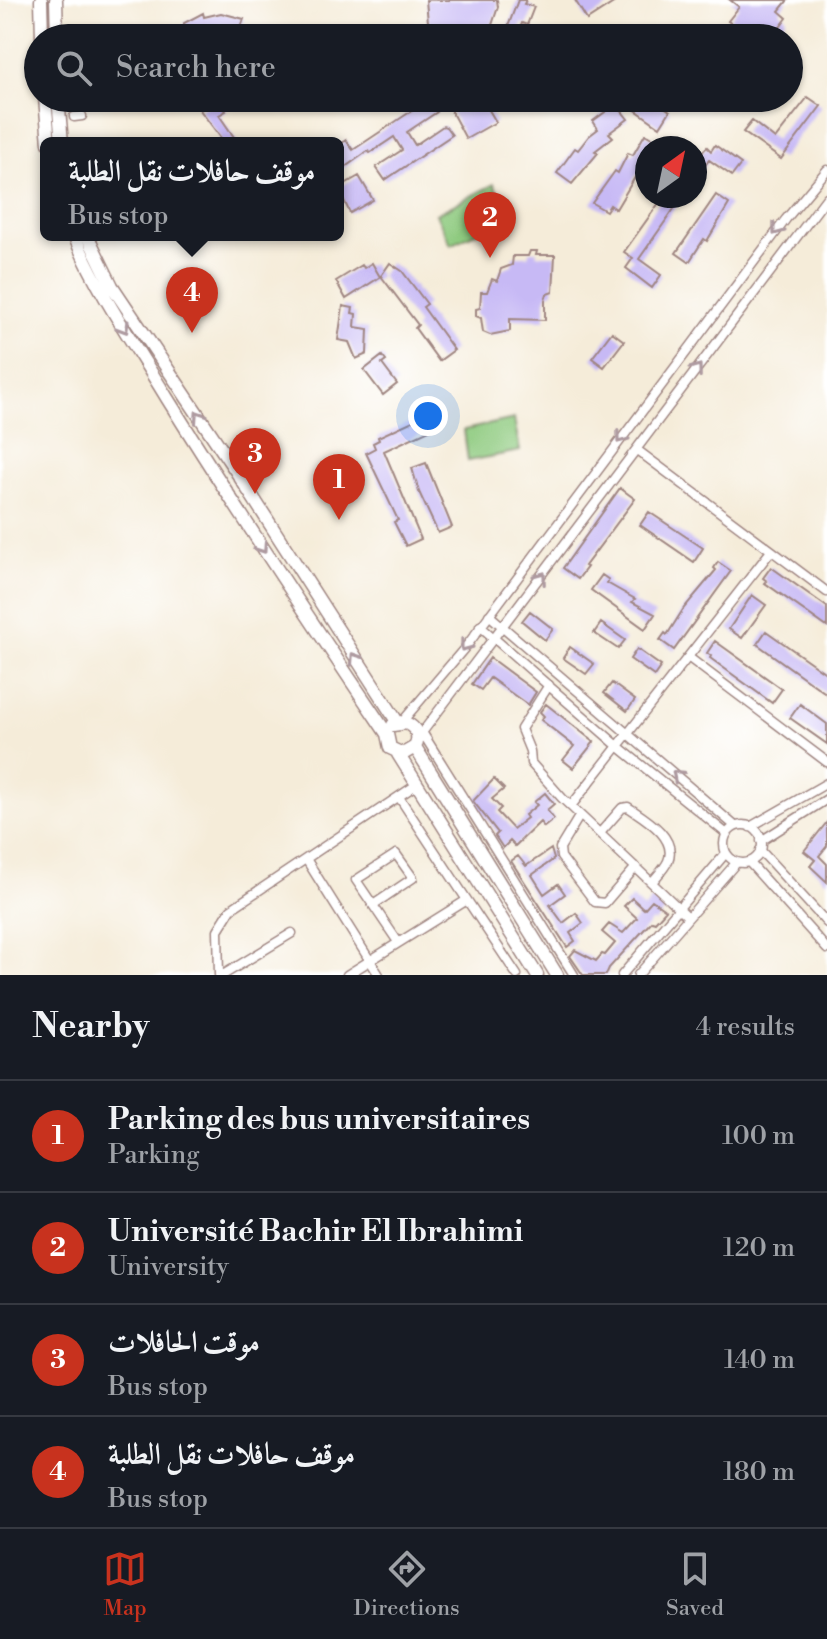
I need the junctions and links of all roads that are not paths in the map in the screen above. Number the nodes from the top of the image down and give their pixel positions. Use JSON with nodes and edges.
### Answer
{"nodes":[{"id":1,"x":41,"y":0,"type":"edge"},
{"id":2,"x":56,"y":0,"type":"edge"},
{"id":3,"x":42,"y":24,"type":"edge"},
{"id":4,"x":57,"y":24,"type":"edge"},
{"id":5,"x":46,"y":112,"type":"edge"},
{"id":6,"x":59,"y":112,"type":"edge"},
{"id":7,"x":48,"y":137,"type":"edge"},
{"id":8,"x":61,"y":137,"type":"edge"},
{"id":9,"x":827,"y":170,"type":"edge"},
{"id":10,"x":827,"y":197,"type":"edge"},
{"id":11,"x":77,"y":241,"type":"edge"},
{"id":12,"x":90,"y":241,"type":"edge"},
{"id":13,"x":637,"y":450,"type":"junction"},
{"id":14,"x":771,"y":551,"type":"junction"},
{"id":15,"x":827,"y":592,"type":"edge"},
{"id":16,"x":489,"y":615,"type":"junction"},
{"id":17,"x":480,"y":626,"type":"junction"},
{"id":18,"x":502,"y":628,"type":"junction"},
{"id":19,"x":493,"y":638,"type":"junction"},
{"id":20,"x":688,"y":657,"type":"junction"},
{"id":21,"x":549,"y":685,"type":"junction"},
{"id":22,"x":400,"y":723,"type":"junction"},
{"id":23,"x":387,"y":734,"type":"junction"},
{"id":24,"x":630,"y":734,"type":"junction"},
{"id":25,"x":418,"y":739,"type":"junction"},
{"id":26,"x":619,"y":747,"type":"junction"},
{"id":27,"x":398,"y":754,"type":"junction"},
{"id":28,"x":827,"y":762,"type":"edge"},
{"id":29,"x":827,"y":783,"type":"edge"},
{"id":30,"x":416,"y":785,"type":"junction"},
{"id":31,"x":399,"y":797,"type":"junction"},
{"id":32,"x":827,"y":799,"type":"edge"},
{"id":33,"x":571,"y":806,"type":"junction"},
{"id":34,"x":580,"y":815,"type":"junction"},
{"id":35,"x":735,"y":826,"type":"junction"},
{"id":36,"x":750,"y":827,"type":"junction"},
{"id":37,"x":600,"y":833,"type":"junction"},
{"id":38,"x":727,"y":834,"type":"junction"},
{"id":39,"x":761,"y":846,"type":"junction"},
{"id":40,"x":726,"y":853,"type":"junction"},
{"id":41,"x":306,"y":859,"type":"junction"},
{"id":42,"x":737,"y":862,"type":"junction"},
{"id":43,"x":749,"y":862,"type":"junction"},
{"id":44,"x":636,"y":867,"type":"junction"},
{"id":45,"x":652,"y":882,"type":"junction"},
{"id":46,"x":467,"y":900,"type":"junction"},
{"id":47,"x":373,"y":905,"type":"junction"},
{"id":48,"x":679,"y":907,"type":"junction"},
{"id":49,"x":687,"y":916,"type":"junction"},
{"id":50,"x":827,"y":923,"type":"edge"},
{"id":51,"x":292,"y":933,"type":"dead end"},
{"id":52,"x":398,"y":942,"type":"junction"},
{"id":53,"x":827,"y":949,"type":"edge"},
{"id":54,"x":369,"y":960,"type":"junction"},
{"id":55,"x":221,"y":975,"type":"edge"},
{"id":56,"x":347,"y":975,"type":"edge"},
{"id":57,"x":379,"y":975,"type":"edge"},
{"id":58,"x":517,"y":975,"type":"edge"},
{"id":59,"x":537,"y":975,"type":"edge"},
{"id":60,"x":557,"y":975,"type":"edge"},
{"id":61,"x":574,"y":975,"type":"edge"},
{"id":62,"x":622,"y":975,"type":"edge"},
{"id":63,"x":638,"y":975,"type":"edge"}],
"edges":[{"from":1,"to":3,"type":"main road"},
{"from":2,"to":4,"type":"main road"},
{"from":5,"to":7,"type":"main road"},
{"from":6,"to":8,"type":"main road"},
{"from":9,"to":16,"type":"street","one_way":true},
{"from":13,"to":10,"type":"street","one_way":true},
{"from":11,"to":23,"type":"main road","one_way":true},
{"from":22,"to":12,"type":"main road","one_way":true},
{"from":13,"to":14,"type":"street"},
{"from":18,"to":13,"type":"street","one_way":true},
{"from":14,"to":15,"type":"street"},
{"from":14,"to":20,"type":"street"},
{"from":16,"to":17,"type":"street"},
{"from":16,"to":18,"type":"street"},
{"from":17,"to":19,"type":"street"},
{"from":17,"to":22,"type":"street","one_way":true},
{"from":18,"to":19,"type":"street"},
{"from":18,"to":24,"type":"street"},
{"from":19,"to":21,"type":"street"},
{"from":19,"to":25,"type":"street"},
{"from":20,"to":24,"type":"street"},
{"from":20,"to":28,"type":"street"},
{"from":21,"to":26,"type":"street"},
{"from":21,"to":33,"type":"street"},
{"from":22,"to":23,"type":"main road"},
{"from":22,"to":25,"type":"main road"},
{"from":23,"to":27,"type":"main road"},
{"from":24,"to":26,"type":"street"},
{"from":35,"to":24,"type":"street","one_way":true},
{"from":25,"to":27,"type":"main road"},
{"from":25,"to":60,"type":"main road"},
{"from":25,"to":61,"type":"street"},
{"from":26,"to":33,"type":"street"},
{"from":26,"to":38,"type":"street"},
{"from":27,"to":30,"type":"main road"},
{"from":29,"to":36,"type":"street"},
{"from":30,"to":31,"type":"street"},
{"from":30,"to":59,"type":"main road"},
{"from":31,"to":41,"type":"street"},
{"from":31,"to":46,"type":"street"},
{"from":32,"to":39,"type":"street"},
{"from":33,"to":34,"type":"street"},
{"from":34,"to":37,"type":"street"},
{"from":34,"to":44,"type":"street"},
{"from":35,"to":36,"type":"street"},
{"from":35,"to":38,"type":"street"},
{"from":36,"to":39,"type":"street"},
{"from":37,"to":44,"type":"street"},
{"from":37,"to":45,"type":"street"},
{"from":38,"to":40,"type":"street"},
{"from":39,"to":43,"type":"street"},
{"from":39,"to":50,"type":"street"},
{"from":40,"to":42,"type":"street"},
{"from":40,"to":48,"type":"street"},
{"from":41,"to":54,"type":"street"},
{"from":41,"to":55,"type":"street"},
{"from":42,"to":43,"type":"street"},
{"from":42,"to":49,"type":"street"},
{"from":43,"to":53,"type":"street"},
{"from":44,"to":45,"type":"street"},
{"from":45,"to":48,"type":"street"},
{"from":46,"to":52,"type":"street"},
{"from":46,"to":58,"type":"street"},
{"from":47,"to":47,"type":"street"},
{"from":47,"to":52,"type":"street"},
{"from":48,"to":49,"type":"street"},
{"from":48,"to":62,"type":"street"},
{"from":49,"to":63,"type":"street"},
{"from":51,"to":55,"type":"street"},
{"from":52,"to":54,"type":"street"},
{"from":54,"to":56,"type":"street"},
{"from":54,"to":57,"type":"street"}]}
